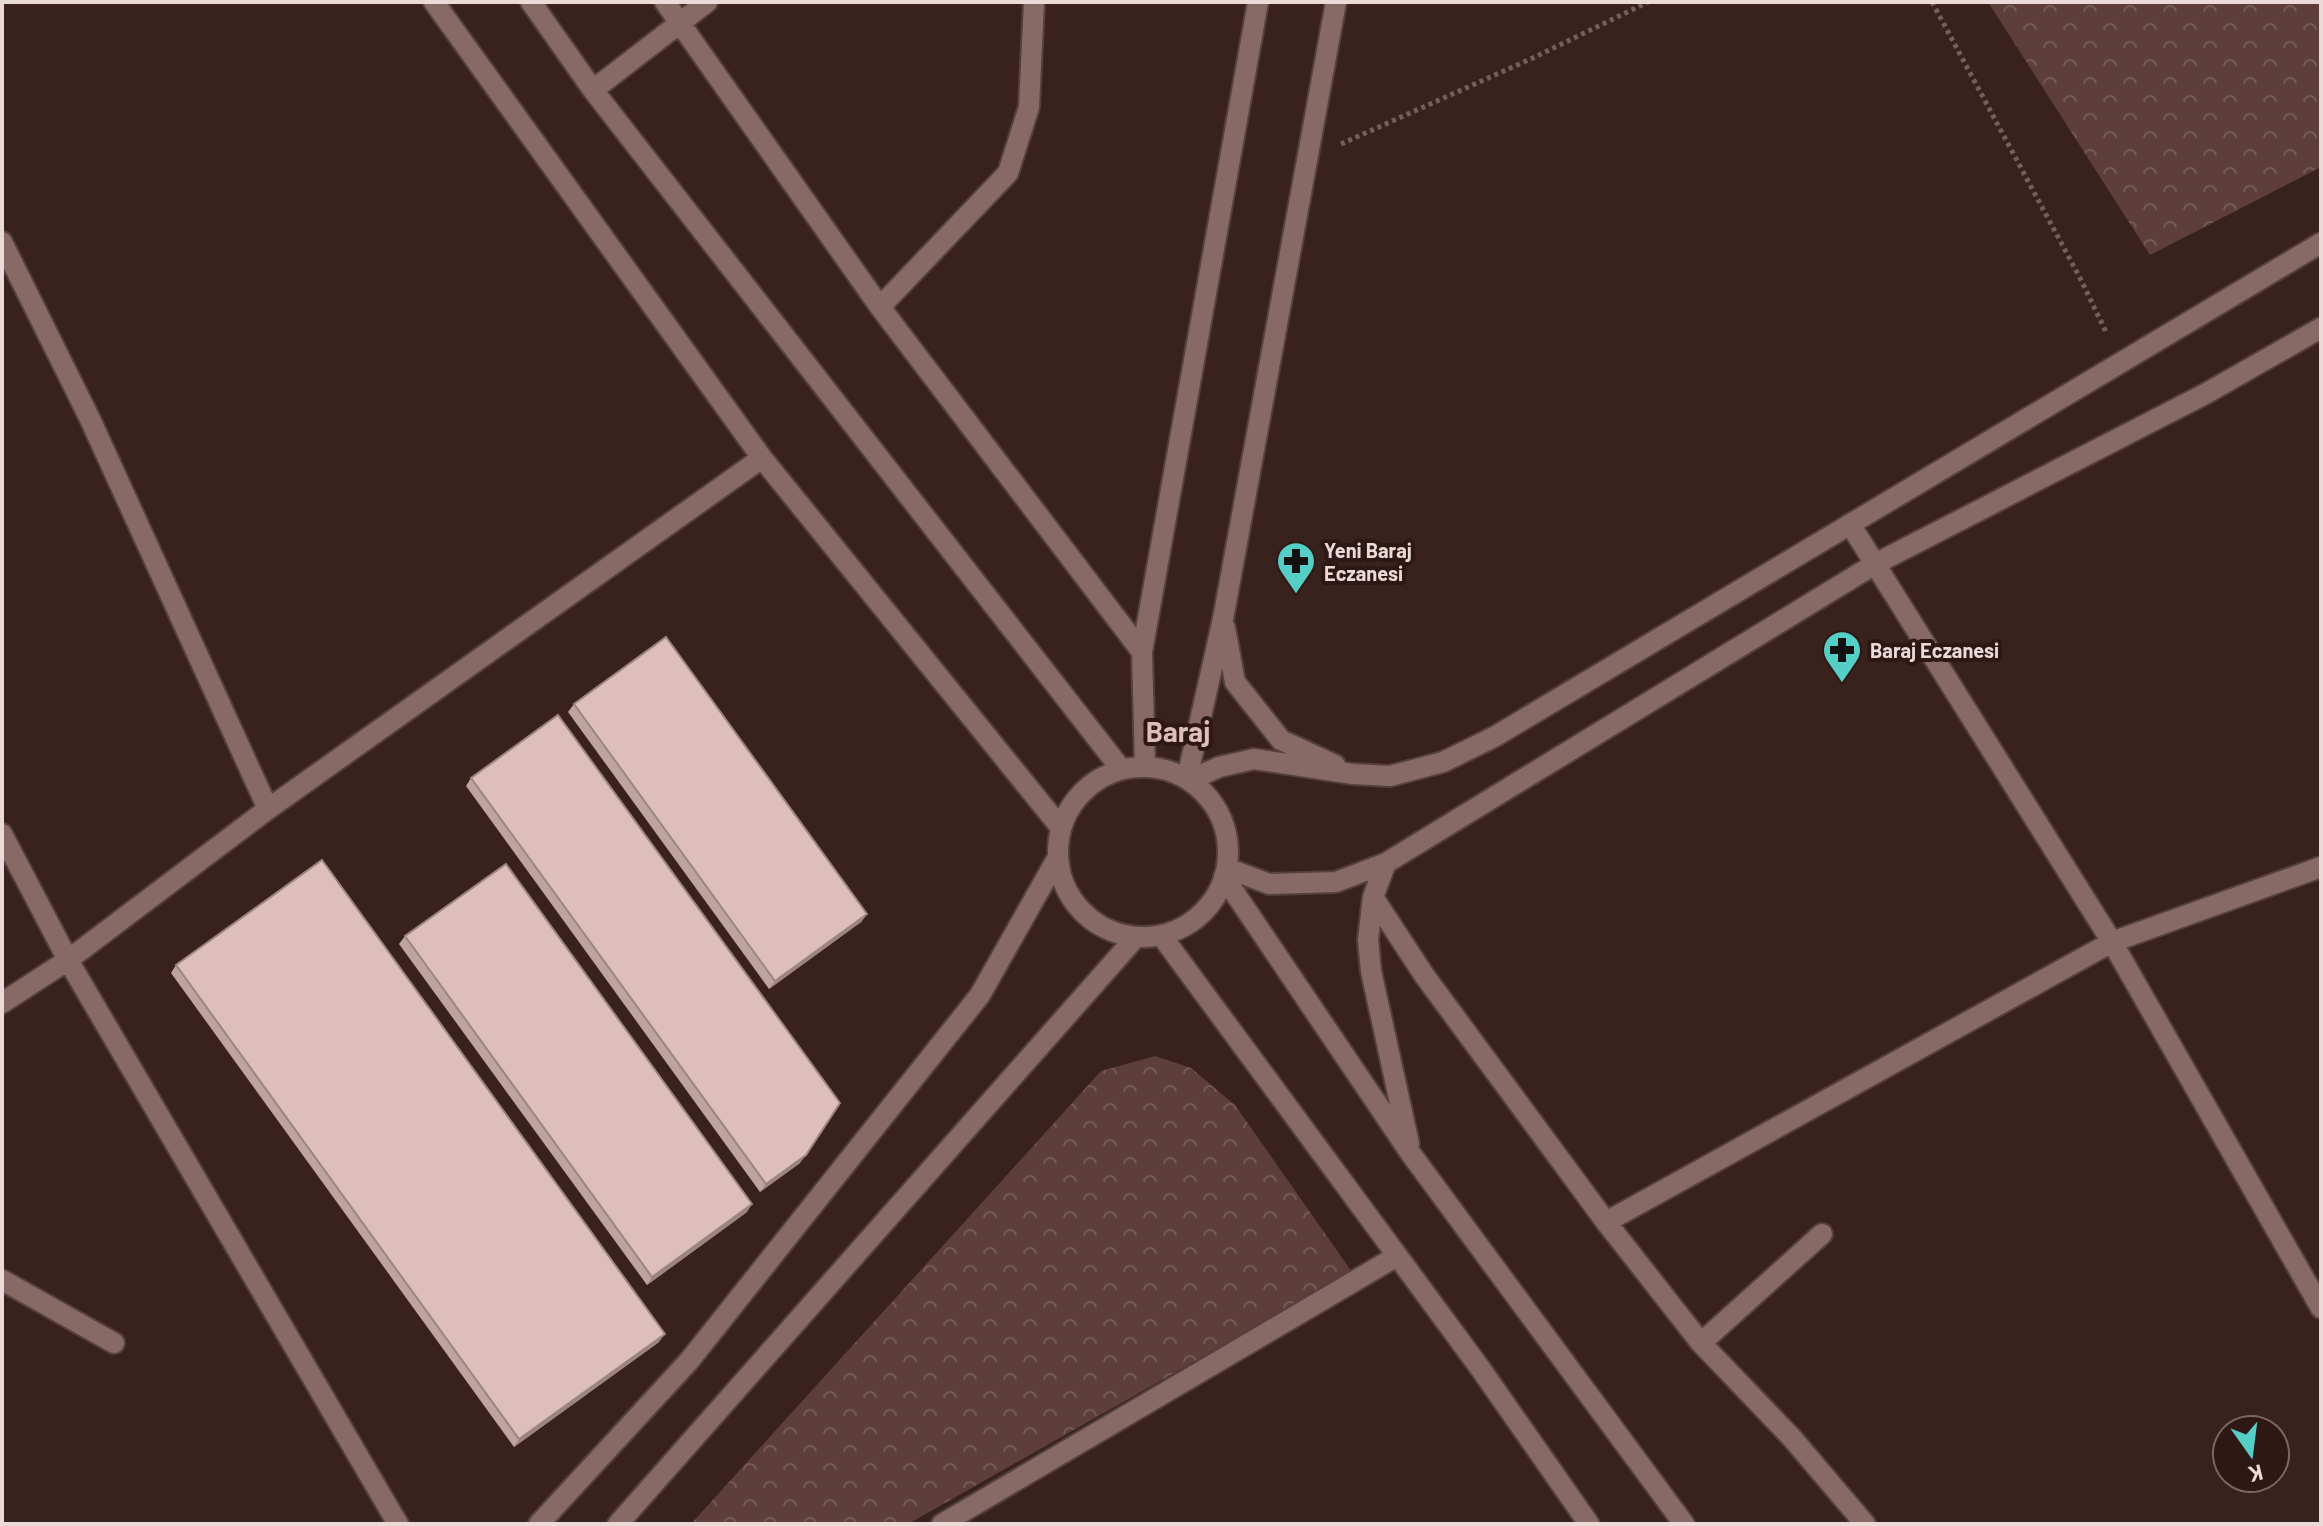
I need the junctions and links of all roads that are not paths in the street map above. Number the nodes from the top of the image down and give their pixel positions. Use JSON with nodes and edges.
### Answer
{"nodes":[{"id":1,"x":434,"y":2,"type":"edge"},
{"id":2,"x":531,"y":2,"type":"edge"},
{"id":3,"x":665,"y":2,"type":"edge"},
{"id":4,"x":707,"y":2,"type":"edge"},
{"id":5,"x":1034,"y":2,"type":"edge"},
{"id":6,"x":1258,"y":2,"type":"edge"},
{"id":7,"x":1336,"y":2,"type":"edge"},
{"id":8,"x":680,"y":23,"type":"junction"},
{"id":9,"x":593,"y":90,"type":"junction"},
{"id":10,"x":2,"y":242,"type":"edge"},
{"id":11,"x":2321,"y":243,"type":"edge"},
{"id":12,"x":880,"y":307,"type":"junction"},
{"id":13,"x":2321,"y":328,"type":"edge"},
{"id":14,"x":762,"y":458,"type":"junction"},
{"id":15,"x":1850,"y":524,"type":"junction"},
{"id":16,"x":1875,"y":564,"type":"junction"},
{"id":17,"x":1223,"y":619,"type":"junction"},
{"id":18,"x":1142,"y":652,"type":"junction"},
{"id":19,"x":1145,"y":766,"type":"junction"},
{"id":20,"x":1121,"y":769,"type":"junction"},
{"id":21,"x":1353,"y":774,"type":"junction"},
{"id":22,"x":1188,"y":779,"type":"junction"},
{"id":23,"x":268,"y":809,"type":"junction"},
{"id":24,"x":1061,"y":828,"type":"junction"},
{"id":25,"x":2,"y":834,"type":"edge"},
{"id":26,"x":1058,"y":857,"type":"junction"},
{"id":27,"x":1386,"y":863,"type":"junction"},
{"id":28,"x":2321,"y":867,"type":"edge"},
{"id":29,"x":1226,"y":872,"type":"junction"},
{"id":30,"x":1373,"y":897,"type":"junction"},
{"id":31,"x":1161,"y":935,"type":"junction"},
{"id":32,"x":1136,"y":937,"type":"junction"},
{"id":33,"x":2112,"y":942,"type":"junction"},
{"id":34,"x":68,"y":960,"type":"junction"},
{"id":35,"x":2,"y":1003,"type":"edge"},
{"id":36,"x":1411,"y":1154,"type":"junction"},
{"id":37,"x":1606,"y":1222,"type":"junction"},
{"id":38,"x":1822,"y":1234,"type":"dead end"},
{"id":39,"x":1397,"y":1256,"type":"junction"},
{"id":40,"x":2,"y":1280,"type":"edge"},
{"id":41,"x":2321,"y":1308,"type":"edge"},
{"id":42,"x":114,"y":1343,"type":"dead end"},
{"id":43,"x":1701,"y":1343,"type":"junction"},
{"id":44,"x":398,"y":1524,"type":"edge"},
{"id":45,"x":539,"y":1524,"type":"edge"},
{"id":46,"x":618,"y":1524,"type":"edge"},
{"id":47,"x":942,"y":1524,"type":"edge"},
{"id":48,"x":1589,"y":1524,"type":"edge"},
{"id":49,"x":1684,"y":1524,"type":"edge"},
{"id":50,"x":1865,"y":1524,"type":"edge"}],
"edges":[{"from":1,"to":14,"type":"street"},
{"from":2,"to":9,"type":"street"},
{"from":3,"to":8,"type":"street"},
{"from":4,"to":8,"type":"street"},
{"from":5,"to":12,"type":"street"},
{"from":6,"to":18,"type":"street"},
{"from":7,"to":17,"type":"street"},
{"from":8,"to":9,"type":"street"},
{"from":8,"to":12,"type":"street"},
{"from":9,"to":20,"type":"street"},
{"from":10,"to":23,"type":"street"},
{"from":11,"to":15,"type":"street"},
{"from":12,"to":18,"type":"street"},
{"from":13,"to":16,"type":"street"},
{"from":14,"to":23,"type":"street"},
{"from":14,"to":24,"type":"street"},
{"from":15,"to":16,"type":"street"},
{"from":15,"to":21,"type":"street"},
{"from":16,"to":27,"type":"street"},
{"from":16,"to":33,"type":"street"},
{"from":17,"to":21,"type":"street"},
{"from":17,"to":22,"type":"street"},
{"from":18,"to":19,"type":"street"},
{"from":19,"to":20,"type":"street"},
{"from":19,"to":22,"type":"street"},
{"from":20,"to":24,"type":"street"},
{"from":21,"to":22,"type":"street"},
{"from":22,"to":29,"type":"street"},
{"from":23,"to":34,"type":"street"},
{"from":24,"to":26,"type":"street"},
{"from":25,"to":34,"type":"street"},
{"from":26,"to":32,"type":"street"},
{"from":26,"to":45,"type":"street"},
{"from":27,"to":29,"type":"street"},
{"from":27,"to":30,"type":"street"},
{"from":28,"to":33,"type":"street"},
{"from":29,"to":31,"type":"street"},
{"from":29,"to":36,"type":"street"},
{"from":30,"to":36,"type":"street"},
{"from":30,"to":37,"type":"street"},
{"from":31,"to":32,"type":"street"},
{"from":31,"to":39,"type":"street"},
{"from":32,"to":46,"type":"street"},
{"from":33,"to":37,"type":"street"},
{"from":33,"to":41,"type":"street"},
{"from":34,"to":35,"type":"street"},
{"from":34,"to":44,"type":"street"},
{"from":36,"to":49,"type":"street"},
{"from":37,"to":43,"type":"street"},
{"from":38,"to":43,"type":"street"},
{"from":39,"to":47,"type":"street"},
{"from":39,"to":48,"type":"street"},
{"from":40,"to":42,"type":"street"},
{"from":43,"to":50,"type":"street"}]}
